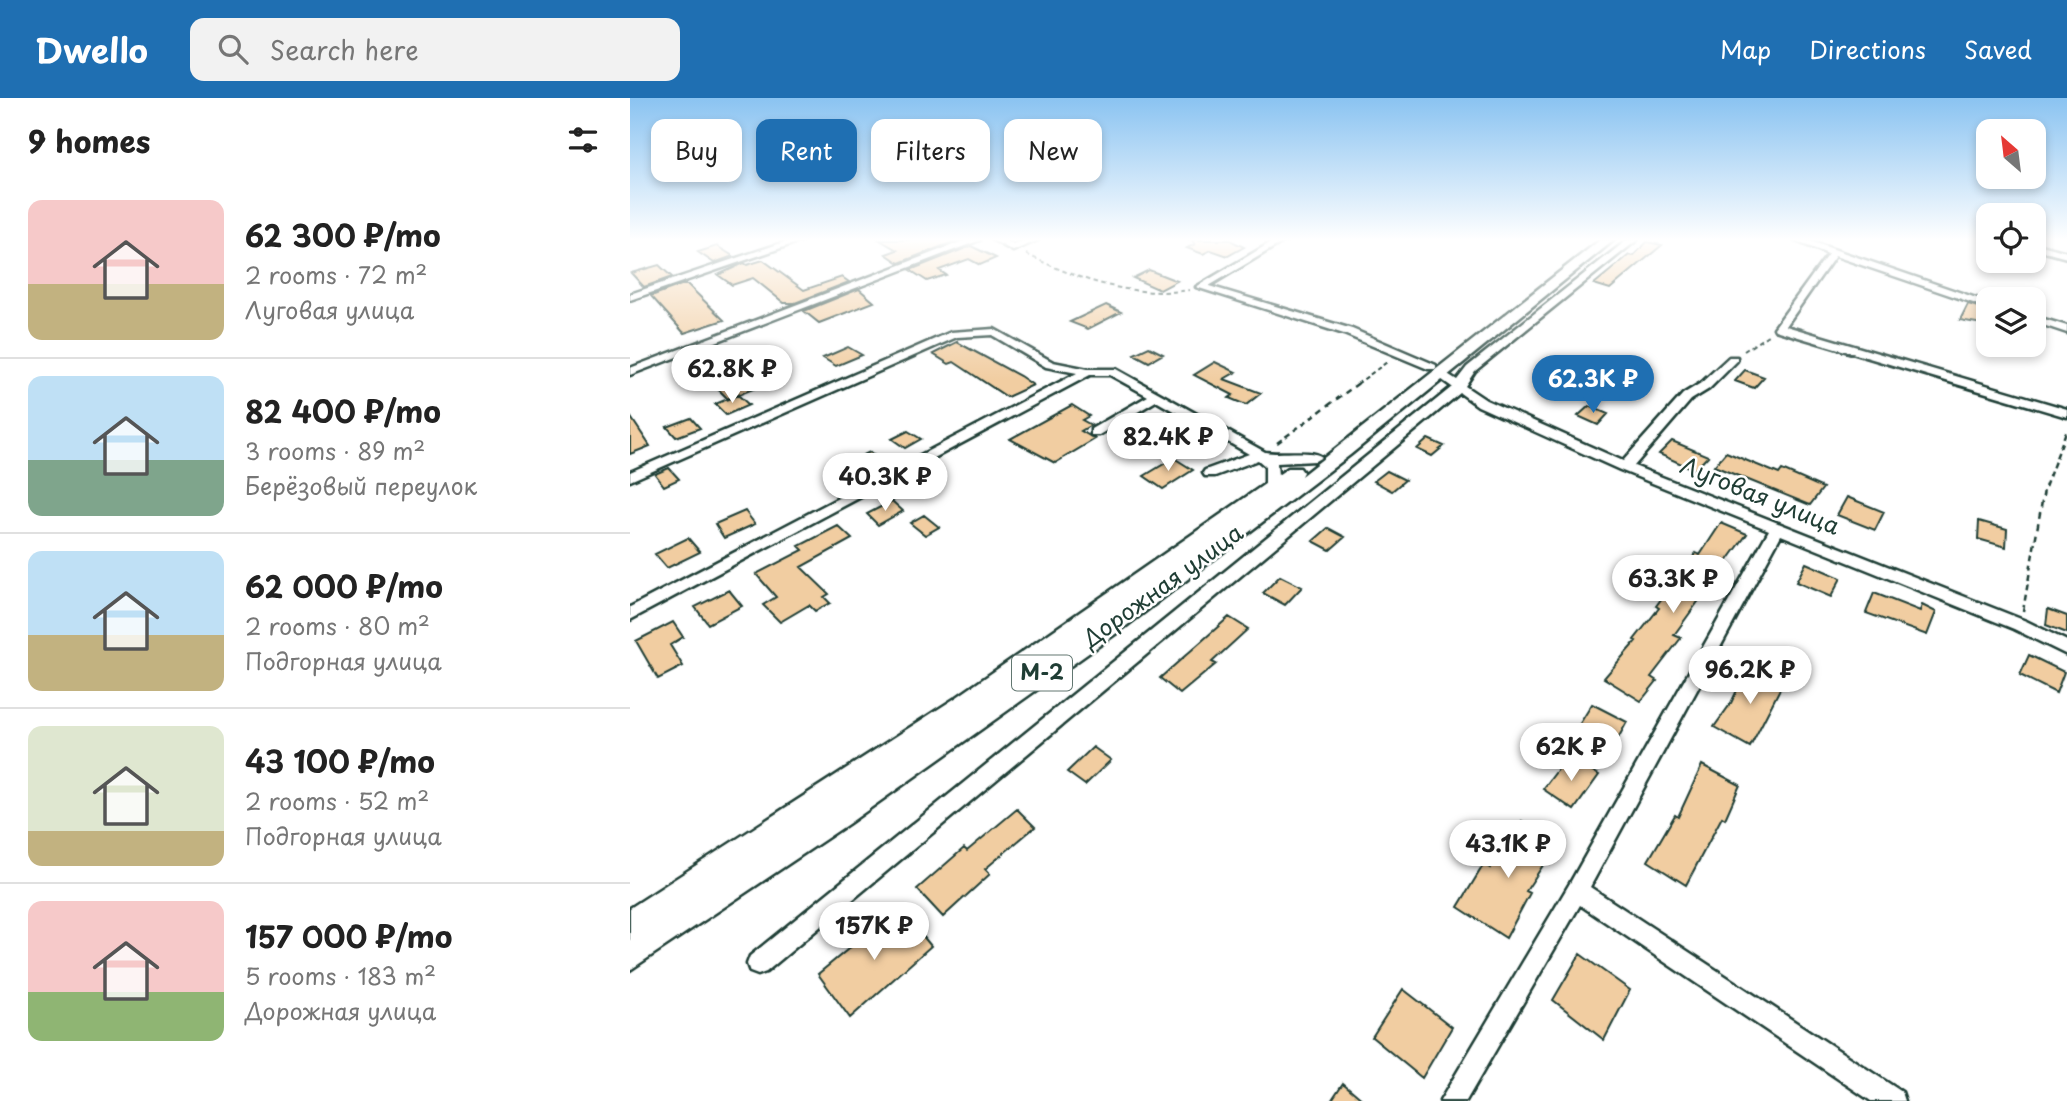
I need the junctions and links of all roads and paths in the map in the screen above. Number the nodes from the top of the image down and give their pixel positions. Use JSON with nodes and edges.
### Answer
{"nodes":[{"id":1,"x":660,"y":287,"type":"edge"},
{"id":2,"x":853,"y":287,"type":"edge"},
{"id":3,"x":1106,"y":287,"type":"edge"},
{"id":4,"x":1201,"y":287,"type":"joint"},
{"id":5,"x":1541,"y":287,"type":"edge"},
{"id":6,"x":1552,"y":287,"type":"edge"},
{"id":7,"x":1574,"y":287,"type":"edge"},
{"id":8,"x":1809,"y":287,"type":"edge"},
{"id":9,"x":1932,"y":287,"type":"edge"},
{"id":10,"x":630,"y":297,"type":"edge"},
{"id":11,"x":1976,"y":301,"type":"edge"},
{"id":12,"x":2046,"y":323,"type":"edge"},
{"id":13,"x":1779,"y":328,"type":"junction"},
{"id":14,"x":2067,"y":330,"type":"edge"},
{"id":15,"x":1402,"y":351,"type":"junction"},
{"id":16,"x":1732,"y":359,"type":"joint"},
{"id":17,"x":630,"y":372,"type":"edge"},
{"id":18,"x":1088,"y":372,"type":"junction"},
{"id":19,"x":1444,"y":377,"type":"junction"},
{"id":20,"x":1155,"y":397,"type":"junction"},
{"id":21,"x":2067,"y":413,"type":"edge"},
{"id":22,"x":2067,"y":429,"type":"edge"},
{"id":23,"x":1095,"y":432,"type":"dead end"},
{"id":24,"x":1260,"y":455,"type":"junction"},
{"id":25,"x":1315,"y":457,"type":"junction"},
{"id":26,"x":1625,"y":467,"type":"junction"},
{"id":27,"x":1210,"y":473,"type":"dead end"},
{"id":28,"x":630,"y":477,"type":"edge"},
{"id":29,"x":1272,"y":489,"type":"junction"},
{"id":30,"x":1778,"y":528,"type":"junction"},
{"id":31,"x":630,"y":614,"type":"edge"},
{"id":32,"x":2020,"y":625,"type":"junction"},
{"id":33,"x":2067,"y":648,"type":"edge"},
{"id":34,"x":1577,"y":890,"type":"junction"},
{"id":35,"x":630,"y":925,"type":"edge"},
{"id":36,"x":630,"y":955,"type":"edge"},
{"id":37,"x":758,"y":964,"type":"dead end"},
{"id":38,"x":1452,"y":1101,"type":"edge"},
{"id":39,"x":1893,"y":1101,"type":"edge"}],
"edges":[{"from":1,"to":10,"type":"street"},
{"from":2,"to":17,"type":"street"},
{"from":3,"to":4,"type":"path"},
{"from":4,"to":15,"type":"street","name":"Луговая улица"},
{"from":5,"to":19,"type":"main road","name":"Дорожная улица"},
{"from":6,"to":19,"type":"main road","name":"Дорожная улица"},
{"from":7,"to":19,"type":"street","name":"Дорожная улица"},
{"from":8,"to":13,"type":"street"},
{"from":9,"to":11,"type":"street"},
{"from":12,"to":14,"type":"street"},
{"from":13,"to":16,"type":"path"},
{"from":13,"to":21,"type":"street"},
{"from":15,"to":19,"type":"street","name":"Луговая улица"},
{"from":15,"to":24,"type":"path"},
{"from":16,"to":26,"type":"street"},
{"from":18,"to":20,"type":"street"},
{"from":18,"to":28,"type":"street"},
{"from":18,"to":31,"type":"street"},
{"from":19,"to":25,"type":"main road","name":"Дорожная улица","number":"М-2"},
{"from":19,"to":26,"type":"street","name":"Луговая улица"},
{"from":19,"to":36,"type":"main road","name":"Дорожная улица","number":"М-2"},
{"from":19,"to":37,"type":"street","name":"Дорожная улица"},
{"from":20,"to":23,"type":"street"},
{"from":20,"to":24,"type":"street"},
{"from":22,"to":32,"type":"path"},
{"from":24,"to":25,"type":"street"},
{"from":24,"to":27,"type":"street"},
{"from":24,"to":29,"type":"street"},
{"from":25,"to":29,"type":"main road","name":"Дорожная улица","number":"М-2"},
{"from":26,"to":30,"type":"street","name":"Луговая улица"},
{"from":29,"to":35,"type":"main road","name":"Дорожная улица","number":"М-2"},
{"from":30,"to":32,"type":"street","name":"Луговая улица"},
{"from":30,"to":34,"type":"street"},
{"from":32,"to":33,"type":"street","name":"Луговая улица"},
{"from":34,"to":38,"type":"street"},
{"from":34,"to":39,"type":"street"}]}
